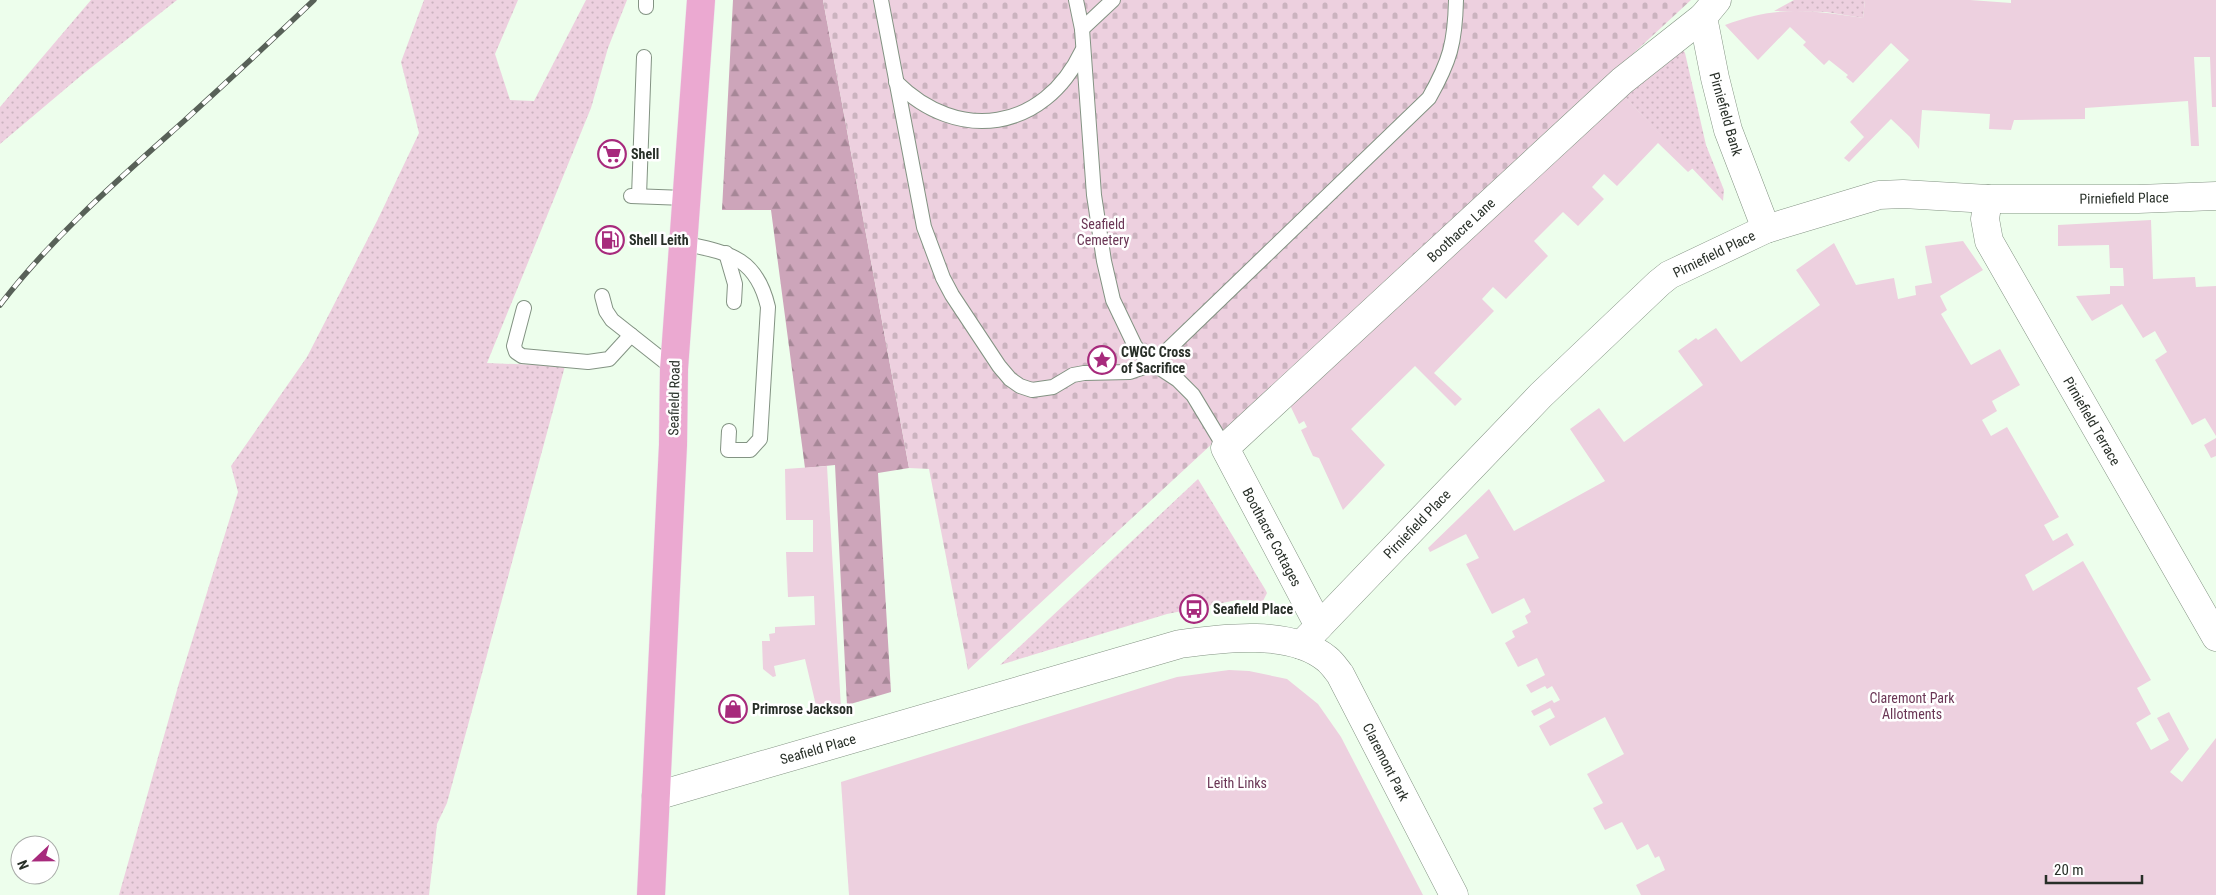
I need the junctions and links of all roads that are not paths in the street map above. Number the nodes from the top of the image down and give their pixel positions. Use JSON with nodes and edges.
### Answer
{"nodes":[{"id":1,"x":701,"y":0,"type":"edge"},
{"id":2,"x":881,"y":0,"type":"edge"},
{"id":3,"x":1076,"y":0,"type":"edge"},
{"id":4,"x":1113,"y":0,"type":"edge"},
{"id":5,"x":1456,"y":0,"type":"edge"},
{"id":6,"x":1710,"y":8,"type":"edge"},
{"id":7,"x":1082,"y":29,"type":"junction"},
{"id":8,"x":1082,"y":50,"type":"junction"},
{"id":9,"x":644,"y":57,"type":"dead end"},
{"id":10,"x":896,"y":82,"type":"junction"},
{"id":11,"x":2216,"y":196,"type":"edge"},
{"id":12,"x":685,"y":198,"type":"junction"},
{"id":13,"x":1988,"y":199,"type":"junction"},
{"id":14,"x":1766,"y":228,"type":"junction"},
{"id":15,"x":682,"y":243,"type":"junction"},
{"id":16,"x":726,"y":253,"type":"junction"},
{"id":17,"x":602,"y":296,"type":"dead end"},
{"id":18,"x":734,"y":302,"type":"dead end"},
{"id":19,"x":524,"y":308,"type":"dead end"},
{"id":20,"x":631,"y":335,"type":"junction"},
{"id":21,"x":1153,"y":364,"type":"junction"},
{"id":22,"x":674,"y":368,"type":"junction"},
{"id":23,"x":728,"y":430,"type":"dead end"},
{"id":24,"x":1225,"y":448,"type":"junction"},
{"id":25,"x":1310,"y":635,"type":"junction"},
{"id":26,"x":2216,"y":638,"type":"edge"},
{"id":27,"x":656,"y":796,"type":"junction"},
{"id":28,"x":651,"y":895,"type":"edge"},
{"id":29,"x":1454,"y":895,"type":"edge"}],
"edges":[{"from":1,"to":12,"type":"main road","name":"Seafield Road"},
{"from":2,"to":10,"type":"lane"},
{"from":3,"to":7,"type":"lane"},
{"from":4,"to":7,"type":"lane"},
{"from":5,"to":21,"type":"lane"},
{"from":6,"to":14,"type":"street","name":"Pirniefield Bank"},
{"from":6,"to":24,"type":"street","name":"Boothacre Lane"},
{"from":7,"to":8,"type":"lane"},
{"from":8,"to":10,"type":"lane"},
{"from":8,"to":21,"type":"lane"},
{"from":9,"to":12,"type":"lane"},
{"from":10,"to":21,"type":"lane"},
{"from":11,"to":13,"type":"street","name":"Pirniefield Place"},
{"from":12,"to":15,"type":"main road","name":"Seafield Road"},
{"from":13,"to":14,"type":"street","name":"Pirniefield Place"},
{"from":13,"to":26,"type":"street","name":"Pirniefield Terrace"},
{"from":14,"to":25,"type":"street","name":"Pirniefield Place"},
{"from":15,"to":16,"type":"lane"},
{"from":15,"to":22,"type":"main road","name":"Seafield Road"},
{"from":16,"to":18,"type":"lane"},
{"from":16,"to":23,"type":"lane"},
{"from":17,"to":20,"type":"lane"},
{"from":19,"to":20,"type":"lane"},
{"from":20,"to":22,"type":"lane"},
{"from":21,"to":24,"type":"lane"},
{"from":22,"to":27,"type":"main road","name":"Seafield Road"},
{"from":24,"to":25,"type":"street","name":"Boothacre Cottages"},
{"from":25,"to":27,"type":"street","name":"Seafield Place"},
{"from":25,"to":29,"type":"street","name":"Claremont Park"},
{"from":27,"to":28,"type":"main road","name":"Seafield Road"}]}
